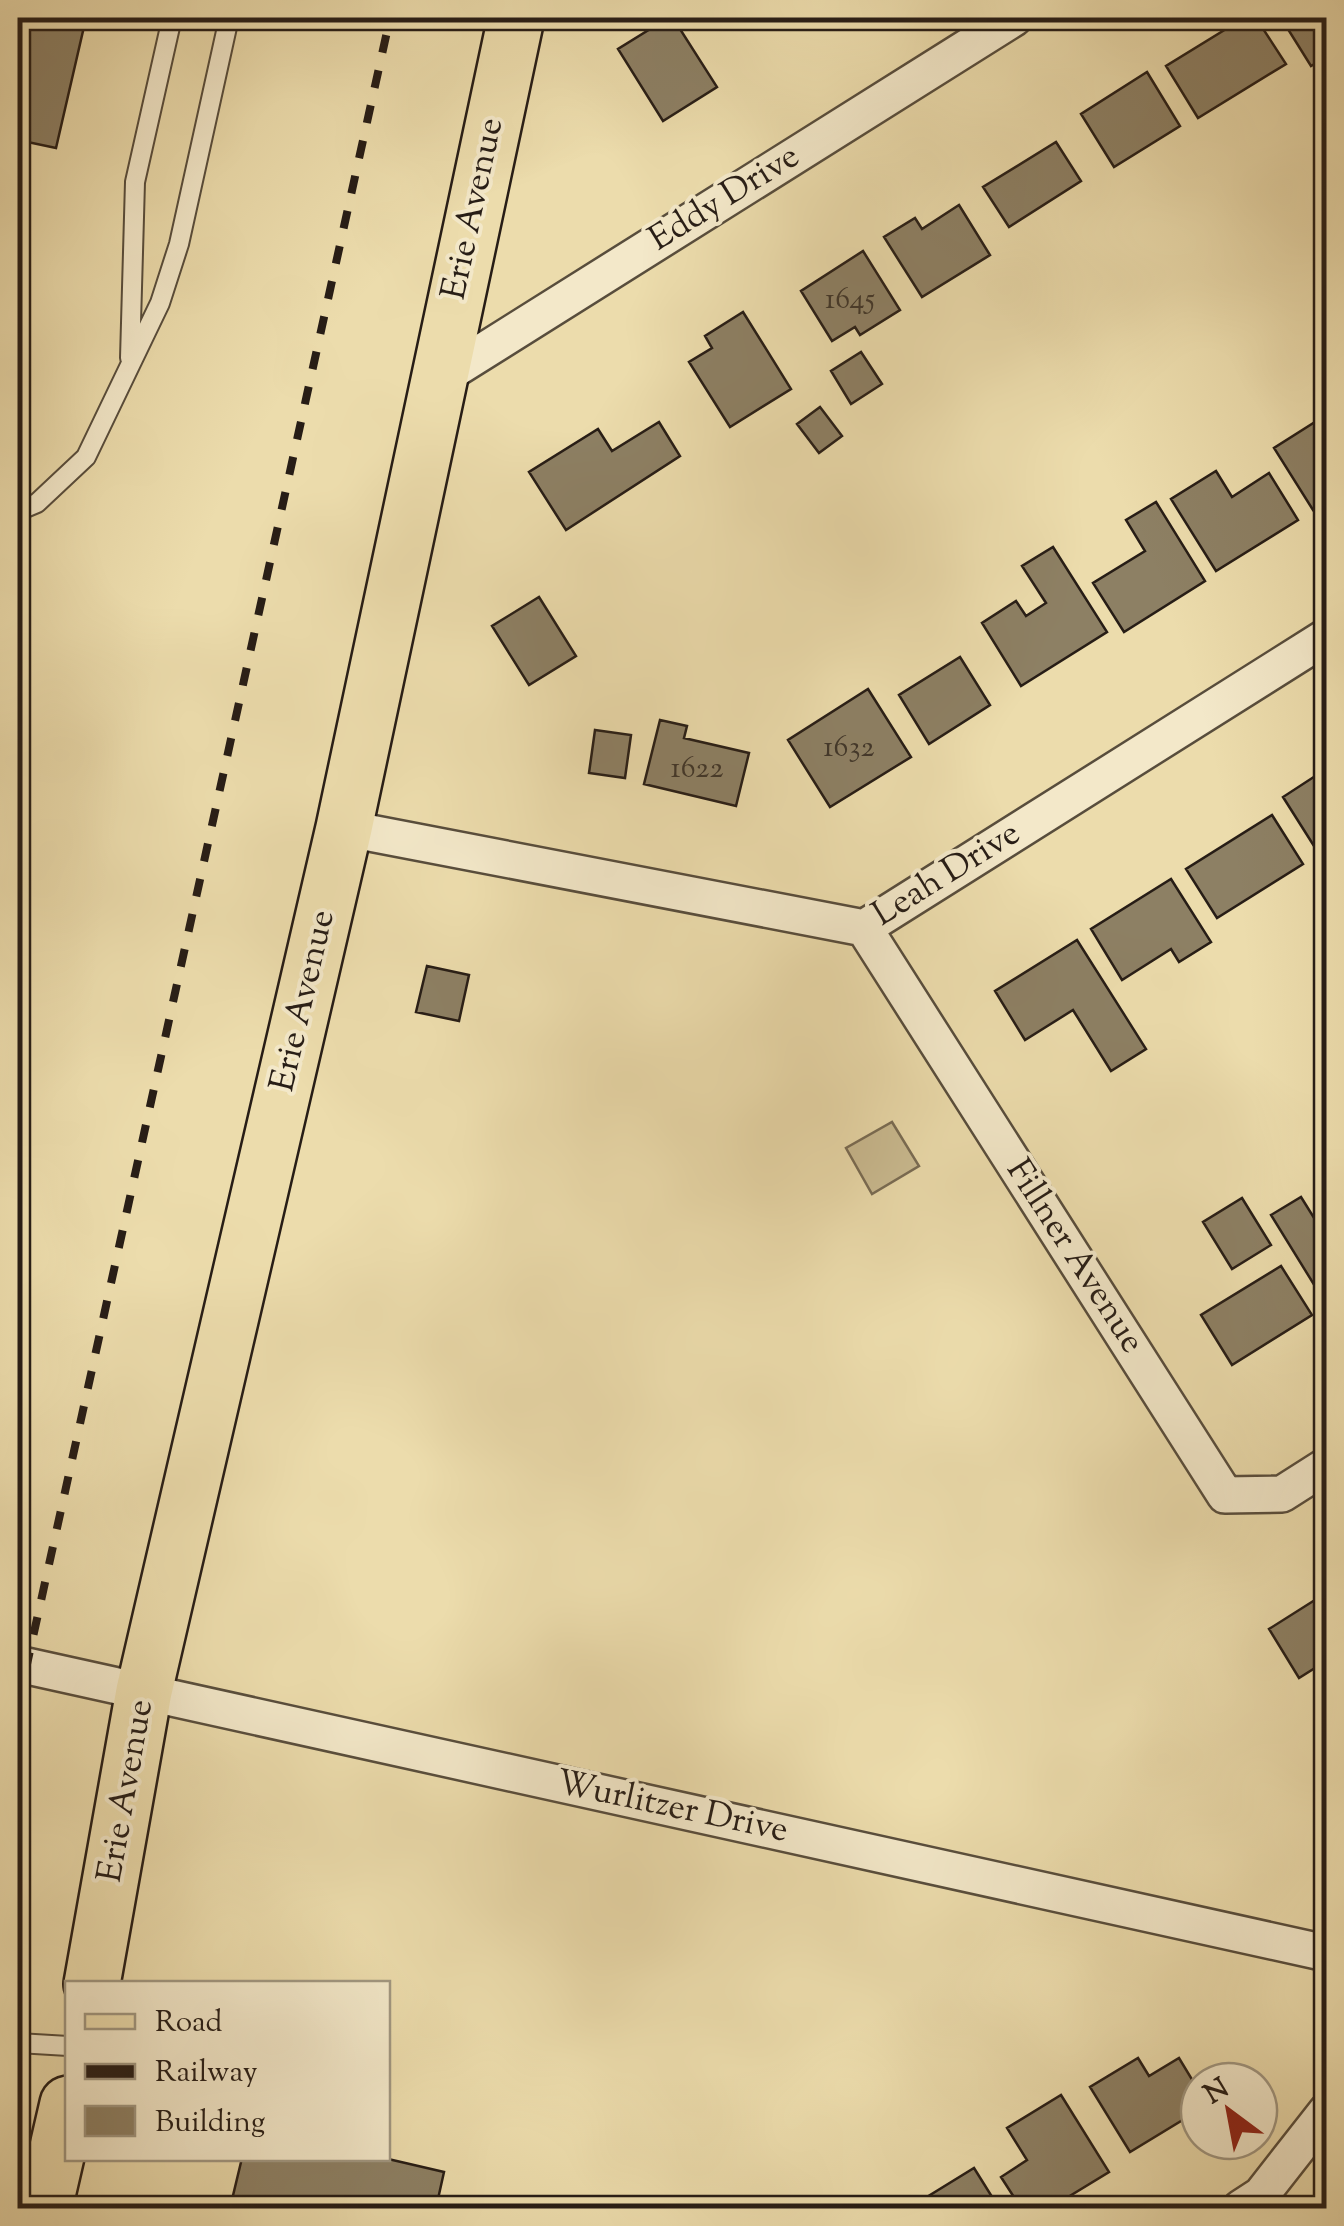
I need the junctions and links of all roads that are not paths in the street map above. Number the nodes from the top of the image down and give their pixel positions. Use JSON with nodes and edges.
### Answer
{"nodes":[{"id":1,"x":172,"y":18,"type":"edge"},
{"id":2,"x":229,"y":18,"type":"edge"},
{"id":3,"x":516,"y":18,"type":"edge"},
{"id":4,"x":1014,"y":18,"type":"edge"},
{"id":5,"x":130,"y":366,"type":"junction"},
{"id":6,"x":436,"y":381,"type":"junction"},
{"id":7,"x":18,"y":511,"type":"edge"},
{"id":8,"x":1326,"y":637,"type":"edge"},
{"id":9,"x":344,"y":828,"type":"junction"},
{"id":10,"x":864,"y":928,"type":"junction"},
{"id":11,"x":1326,"y":1466,"type":"edge"},
{"id":12,"x":18,"y":1664,"type":"edge"},
{"id":13,"x":144,"y":1691,"type":"junction"},
{"id":14,"x":1326,"y":1952,"type":"edge"},
{"id":15,"x":93,"y":1981,"type":"edge"},
{"id":16,"x":18,"y":2043,"type":"edge"},
{"id":17,"x":65,"y":2046,"type":"edge"},
{"id":18,"x":1326,"y":2112,"type":"edge"},
{"id":19,"x":65,"y":2117,"type":"edge"},
{"id":20,"x":44,"y":2208,"type":"edge"},
{"id":21,"x":1240,"y":2208,"type":"edge"}],
"edges":[{"from":1,"to":5,"type":"lane"},
{"from":2,"to":5,"type":"lane"},
{"from":3,"to":6,"type":"main road","name":"Erie Avenue"},
{"from":4,"to":6,"type":"street","name":"Eddy Drive"},
{"from":5,"to":7,"type":"lane"},
{"from":6,"to":9,"type":"main road","name":"Erie Avenue"},
{"from":8,"to":10,"type":"street","name":"Leah Drive"},
{"from":9,"to":10,"type":"street","name":"Leah Drive"},
{"from":9,"to":13,"type":"main road","name":"Erie Avenue"},
{"from":10,"to":11,"type":"street","name":"Fillner Avenue"},
{"from":12,"to":13,"type":"street","name":"Wurlitzer Drive"},
{"from":13,"to":14,"type":"street","name":"Wurlitzer Drive"},
{"from":13,"to":15,"type":"main road","name":"Erie Avenue"},
{"from":16,"to":17,"type":"lane"},
{"from":18,"to":21,"type":"street"},
{"from":19,"to":20,"type":"main road"}]}
